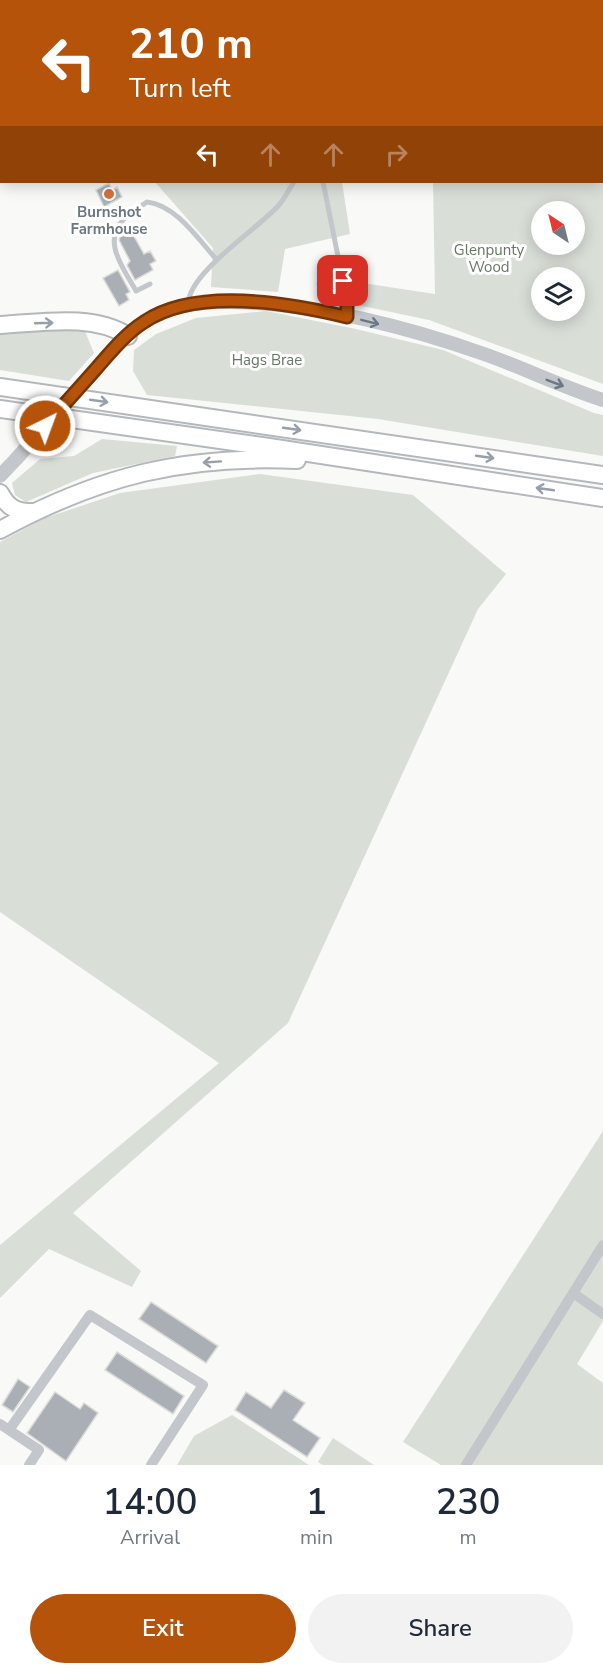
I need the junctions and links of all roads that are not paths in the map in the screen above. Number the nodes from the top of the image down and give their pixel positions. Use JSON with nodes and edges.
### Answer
{"nodes":[{"id":1,"x":293,"y":183,"type":"edge"},
{"id":2,"x":323,"y":183,"type":"edge"},
{"id":3,"x":217,"y":260,"type":"junction"},
{"id":4,"x":150,"y":284,"type":"dead end"},
{"id":5,"x":188,"y":306,"type":"junction"},
{"id":6,"x":347,"y":317,"type":"junction"},
{"id":7,"x":0,"y":325,"type":"edge"},
{"id":8,"x":128,"y":336,"type":"junction"},
{"id":9,"x":0,"y":387,"type":"edge"},
{"id":10,"x":603,"y":400,"type":"edge"},
{"id":11,"x":0,"y":409,"type":"edge"},
{"id":12,"x":376,"y":464,"type":"junction"},
{"id":13,"x":603,"y":475,"type":"edge"},
{"id":14,"x":0,"y":477,"type":"edge"},
{"id":15,"x":0,"y":493,"type":"edge"},
{"id":16,"x":603,"y":498,"type":"edge"},
{"id":17,"x":33,"y":512,"type":"junction"},
{"id":18,"x":0,"y":530,"type":"edge"},
{"id":19,"x":603,"y":1245,"type":"edge"},
{"id":20,"x":573,"y":1293,"type":"junction"},
{"id":21,"x":603,"y":1314,"type":"edge"},
{"id":22,"x":4,"y":1427,"type":"edge"},
{"id":23,"x":29,"y":1465,"type":"edge"},
{"id":24,"x":151,"y":1465,"type":"edge"},
{"id":25,"x":466,"y":1465,"type":"edge"}],
"edges":[{"from":1,"to":3,"type":"lane"},
{"from":2,"to":6,"type":"lane"},
{"from":3,"to":4,"type":"lane"},
{"from":3,"to":5,"type":"lane"},
{"from":5,"to":6,"type":"street"},
{"from":5,"to":8,"type":"street"},
{"from":6,"to":10,"type":"street","one_way":true},
{"from":7,"to":8,"type":"main road","one_way":true},
{"from":8,"to":14,"type":"street","bridge":true},
{"from":9,"to":13,"type":"main road","one_way":true},
{"from":11,"to":12,"type":"main road"},
{"from":16,"to":12,"type":"main road","one_way":true},
{"from":12,"to":17,"type":"main road","one_way":true},
{"from":15,"to":17,"type":"main road"},
{"from":17,"to":18,"type":"main road"},
{"from":19,"to":20,"type":"street"},
{"from":20,"to":21,"type":"street"},
{"from":20,"to":25,"type":"street"},
{"from":22,"to":23,"type":"street"},
{"from":22,"to":24,"type":"street"}]}
